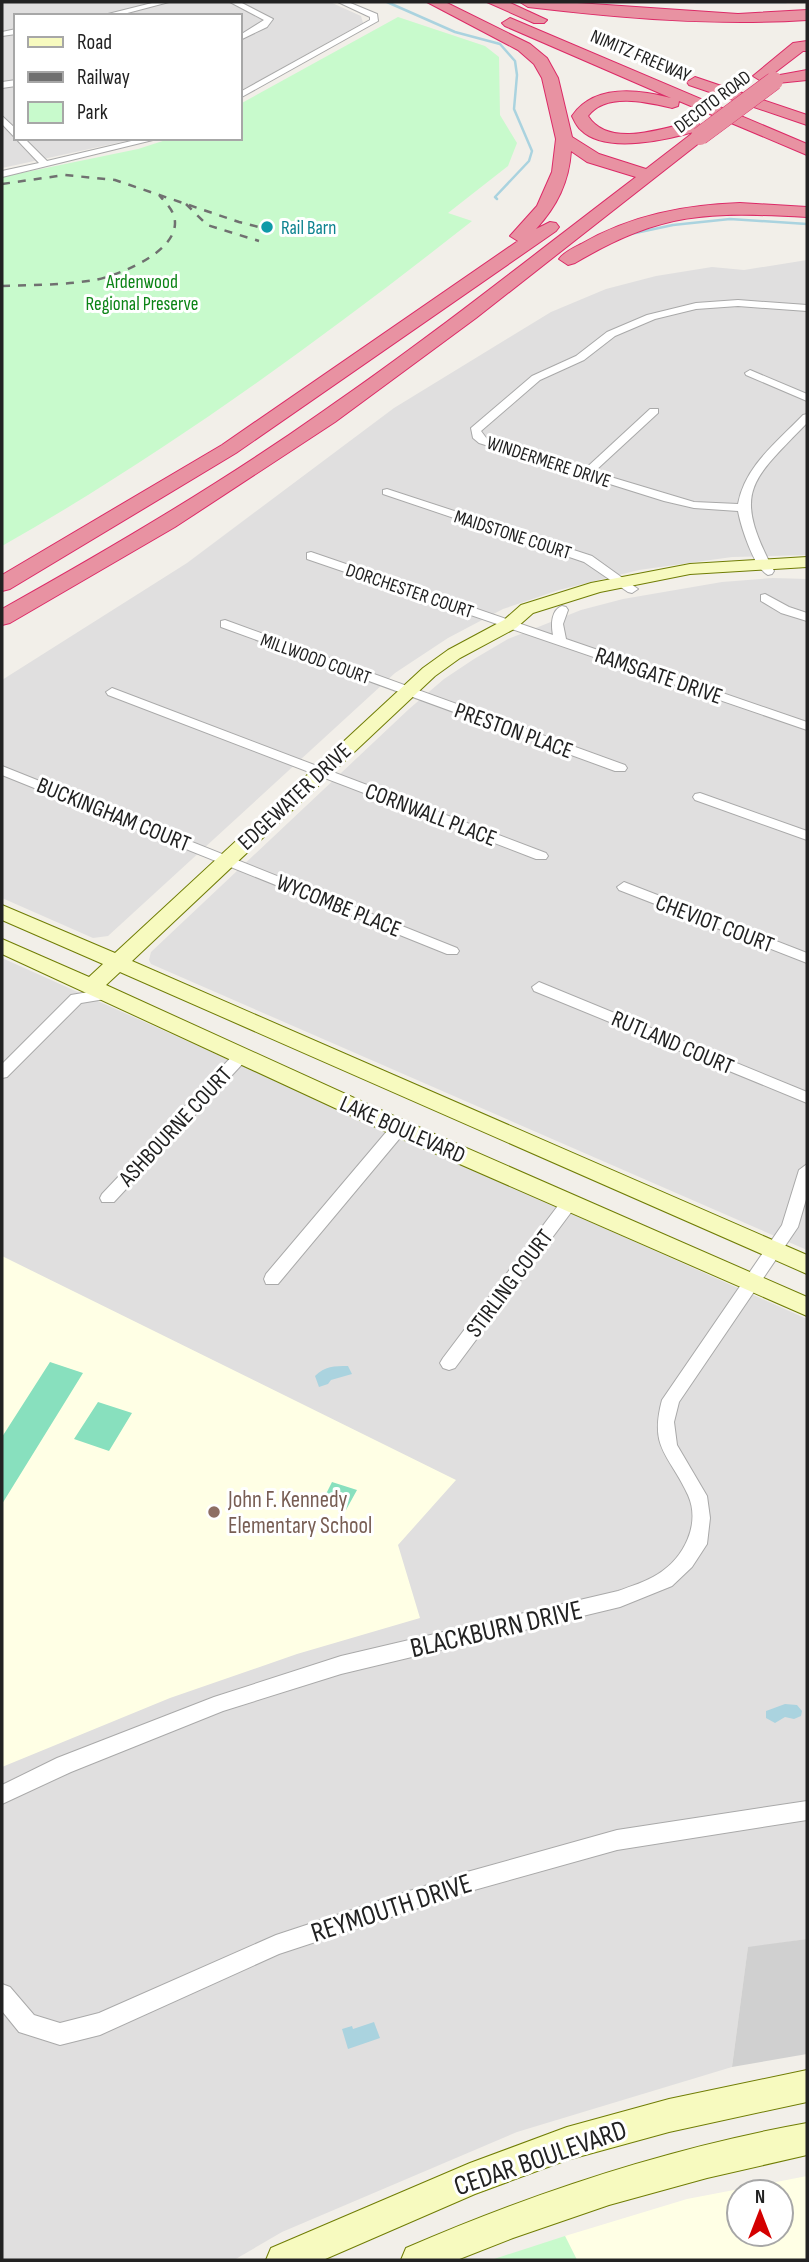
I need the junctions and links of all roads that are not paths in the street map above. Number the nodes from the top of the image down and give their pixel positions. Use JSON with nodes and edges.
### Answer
{"nodes":[{"id":1,"x":165,"y":2,"type":"edge"},
{"id":2,"x":234,"y":2,"type":"edge"},
{"id":3,"x":342,"y":2,"type":"edge"},
{"id":4,"x":434,"y":2,"type":"edge"},
{"id":5,"x":458,"y":2,"type":"edge"},
{"id":6,"x":495,"y":2,"type":"edge"},
{"id":7,"x":528,"y":2,"type":"edge"},
{"id":8,"x":113,"y":14,"type":"edge"},
{"id":9,"x":807,"y":15,"type":"edge"},
{"id":10,"x":242,"y":37,"type":"edge"},
{"id":11,"x":804,"y":49,"type":"edge"},
{"id":12,"x":670,"y":74,"type":"junction"},
{"id":13,"x":807,"y":75,"type":"edge"},
{"id":14,"x":768,"y":78,"type":"junction"},
{"id":15,"x":242,"y":94,"type":"edge"},
{"id":16,"x":2,"y":120,"type":"edge"},
{"id":17,"x":807,"y":120,"type":"edge"},
{"id":18,"x":697,"y":131,"type":"junction"},
{"id":19,"x":807,"y":131,"type":"edge"},
{"id":20,"x":14,"y":133,"type":"edge"},
{"id":21,"x":564,"y":139,"type":"junction"},
{"id":22,"x":21,"y":140,"type":"edge"},
{"id":23,"x":149,"y":140,"type":"edge"},
{"id":24,"x":807,"y":151,"type":"edge"},
{"id":25,"x":46,"y":165,"type":"junction"},
{"id":26,"x":2,"y":174,"type":"edge"},
{"id":27,"x":635,"y":175,"type":"junction"},
{"id":28,"x":807,"y":212,"type":"edge"},
{"id":29,"x":807,"y":308,"type":"edge"},
{"id":30,"x":386,"y":339,"type":"junction"},
{"id":31,"x":405,"y":362,"type":"junction"},
{"id":32,"x":750,"y":373,"type":"dead end"},
{"id":33,"x":807,"y":398,"type":"edge"},
{"id":34,"x":654,"y":411,"type":"dead end"},
{"id":35,"x":807,"y":417,"type":"edge"},
{"id":36,"x":587,"y":473,"type":"junction"},
{"id":37,"x":387,"y":492,"type":"dead end"},
{"id":38,"x":743,"y":508,"type":"junction"},
{"id":39,"x":311,"y":556,"type":"dead end"},
{"id":40,"x":807,"y":562,"type":"edge"},
{"id":41,"x":766,"y":567,"type":"junction"},
{"id":42,"x":807,"y":572,"type":"edge"},
{"id":43,"x":2,"y":584,"type":"edge"},
{"id":44,"x":628,"y":585,"type":"junction"},
{"id":45,"x":765,"y":598,"type":"dead end"},
{"id":46,"x":562,"y":610,"type":"junction"},
{"id":47,"x":807,"y":617,"type":"edge"},
{"id":48,"x":2,"y":618,"type":"edge"},
{"id":49,"x":225,"y":624,"type":"dead end"},
{"id":50,"x":510,"y":624,"type":"junction"},
{"id":51,"x":560,"y":641,"type":"junction"},
{"id":52,"x":407,"y":691,"type":"junction"},
{"id":53,"x":112,"y":692,"type":"dead end"},
{"id":54,"x":807,"y":726,"type":"edge"},
{"id":55,"x":620,"y":768,"type":"dead end"},
{"id":56,"x":2,"y":770,"type":"edge"},
{"id":57,"x":320,"y":771,"type":"junction"},
{"id":58,"x":700,"y":797,"type":"dead end"},
{"id":59,"x":807,"y":836,"type":"edge"},
{"id":60,"x":541,"y":856,"type":"dead end"},
{"id":61,"x":226,"y":859,"type":"junction"},
{"id":62,"x":624,"y":887,"type":"dead end"},
{"id":63,"x":2,"y":912,"type":"edge"},
{"id":64,"x":2,"y":946,"type":"edge"},
{"id":65,"x":452,"y":951,"type":"dead end"},
{"id":66,"x":807,"y":958,"type":"edge"},
{"id":67,"x":117,"y":961,"type":"junction"},
{"id":68,"x":539,"y":986,"type":"dead end"},
{"id":69,"x":87,"y":990,"type":"junction"},
{"id":70,"x":242,"y":1055,"type":"junction"},
{"id":71,"x":2,"y":1073,"type":"edge"},
{"id":72,"x":807,"y":1098,"type":"edge"},
{"id":73,"x":399,"y":1128,"type":"junction"},
{"id":74,"x":807,"y":1171,"type":"edge"},
{"id":75,"x":108,"y":1198,"type":"dead end"},
{"id":76,"x":569,"y":1203,"type":"junction"},
{"id":77,"x":775,"y":1250,"type":"junction"},
{"id":78,"x":807,"y":1265,"type":"edge"},
{"id":79,"x":272,"y":1279,"type":"dead end"},
{"id":80,"x":754,"y":1283,"type":"junction"},
{"id":81,"x":807,"y":1307,"type":"edge"},
{"id":82,"x":449,"y":1363,"type":"dead end"},
{"id":83,"x":2,"y":1795,"type":"edge"},
{"id":84,"x":807,"y":1810,"type":"edge"},
{"id":85,"x":2,"y":1995,"type":"edge"},
{"id":86,"x":807,"y":2086,"type":"edge"},
{"id":87,"x":807,"y":2139,"type":"edge"},
{"id":88,"x":283,"y":2260,"type":"edge"},
{"id":89,"x":418,"y":2260,"type":"edge"}],
"edges":[{"from":1,"to":8,"type":"street"},
{"from":2,"to":10,"type":"street"},
{"from":3,"to":15,"type":"street"},
{"from":4,"to":21,"type":"highway"},
{"from":5,"to":24,"type":"highway","name":"NIMITZ FREEWAY"},
{"from":6,"to":12,"type":"highway","name":"NIMITZ FREEWAY"},
{"from":7,"to":9,"type":"highway"},
{"from":11,"to":14,"type":"highway","name":"DECOTO ROAD"},
{"from":12,"to":17,"type":"highway"},
{"from":12,"to":19,"type":"highway","name":"NIMITZ FREEWAY"},
{"from":13,"to":14,"type":"highway"},
{"from":14,"to":18,"type":"highway","name":"DECOTO ROAD","bridge":true},
{"from":16,"to":20,"type":"street"},
{"from":18,"to":24,"type":"highway"},
{"from":18,"to":27,"type":"highway","name":"DECOTO ROAD"},
{"from":21,"to":27,"type":"highway"},
{"from":21,"to":30,"type":"highway"},
{"from":22,"to":25,"type":"street"},
{"from":23,"to":25,"type":"street"},
{"from":25,"to":26,"type":"street"},
{"from":27,"to":30,"type":"highway"},
{"from":27,"to":31,"type":"highway"},
{"from":28,"to":31,"type":"highway"},
{"from":29,"to":36,"type":"street","name":"WINDERMERE DRIVE"},
{"from":30,"to":43,"type":"highway"},
{"from":31,"to":48,"type":"highway"},
{"from":32,"to":33,"type":"street"},
{"from":34,"to":36,"type":"street"},
{"from":35,"to":38,"type":"street"},
{"from":36,"to":38,"type":"street","name":"WINDERMERE DRIVE"},
{"from":37,"to":44,"type":"street","name":"MAIDSTONE COURT"},
{"from":38,"to":41,"type":"street"},
{"from":39,"to":50,"type":"street","name":"DORCHESTER COURT"},
{"from":40,"to":41,"type":"street","name":"EDGEWATER DRIVE"},
{"from":41,"to":42,"type":"street","name":"EDGEWATER DRIVE"},
{"from":41,"to":44,"type":"street","name":"EDGEWATER DRIVE"},
{"from":44,"to":46,"type":"street","name":"EDGEWATER DRIVE"},
{"from":44,"to":50,"type":"street","name":"EDGEWATER DRIVE"},
{"from":45,"to":47,"type":"street"},
{"from":46,"to":50,"type":"street","name":"EDGEWATER DRIVE"},
{"from":46,"to":51,"type":"street"},
{"from":49,"to":52,"type":"street","name":"MILLWOOD COURT"},
{"from":50,"to":51,"type":"street","name":"RAMSGATE DRIVE"},
{"from":50,"to":52,"type":"street","name":"EDGEWATER DRIVE"},
{"from":51,"to":54,"type":"street","name":"RAMSGATE DRIVE"},
{"from":52,"to":55,"type":"street","name":"PRESTON PLACE"},
{"from":52,"to":57,"type":"street","name":"EDGEWATER DRIVE"},
{"from":53,"to":57,"type":"street","name":"CORNWALL PLACE"},
{"from":56,"to":61,"type":"street","name":"BUCKINGHAM COURT"},
{"from":57,"to":60,"type":"street","name":"CORNWALL PLACE"},
{"from":57,"to":61,"type":"street","name":"EDGEWATER DRIVE"},
{"from":58,"to":59,"type":"street"},
{"from":61,"to":65,"type":"street","name":"WYCOMBE PLACE"},
{"from":61,"to":67,"type":"street","name":"EDGEWATER DRIVE"},
{"from":62,"to":66,"type":"street","name":"CHEVIOT COURT"},
{"from":63,"to":67,"type":"street","name":"LAKE BOULEVARD"},
{"from":64,"to":69,"type":"street","name":"LAKE BOULEVARD"},
{"from":67,"to":69,"type":"street","name":"EDGEWATER DRIVE"},
{"from":67,"to":77,"type":"street","name":"LAKE BOULEVARD"},
{"from":68,"to":72,"type":"street","name":"RUTLAND COURT"},
{"from":69,"to":70,"type":"street","name":"LAKE BOULEVARD"},
{"from":69,"to":71,"type":"street"},
{"from":70,"to":73,"type":"street","name":"LAKE BOULEVARD"},
{"from":70,"to":75,"type":"street","name":"ASHBOURNE COURT"},
{"from":73,"to":76,"type":"street","name":"LAKE BOULEVARD"},
{"from":73,"to":79,"type":"street"},
{"from":74,"to":77,"type":"street"},
{"from":76,"to":80,"type":"street","name":"LAKE BOULEVARD"},
{"from":76,"to":82,"type":"street","name":"STIRLING COURT"},
{"from":77,"to":78,"type":"street","name":"LAKE BOULEVARD"},
{"from":77,"to":80,"type":"street"},
{"from":80,"to":81,"type":"street","name":"LAKE BOULEVARD"},
{"from":80,"to":83,"type":"street","name":"BLACKBURN DRIVE"},
{"from":84,"to":85,"type":"street","name":"REYMOUTH DRIVE"},
{"from":86,"to":88,"type":"street","name":"CEDAR BOULEVARD"},
{"from":87,"to":89,"type":"street","name":"CEDAR BOULEVARD"}]}
